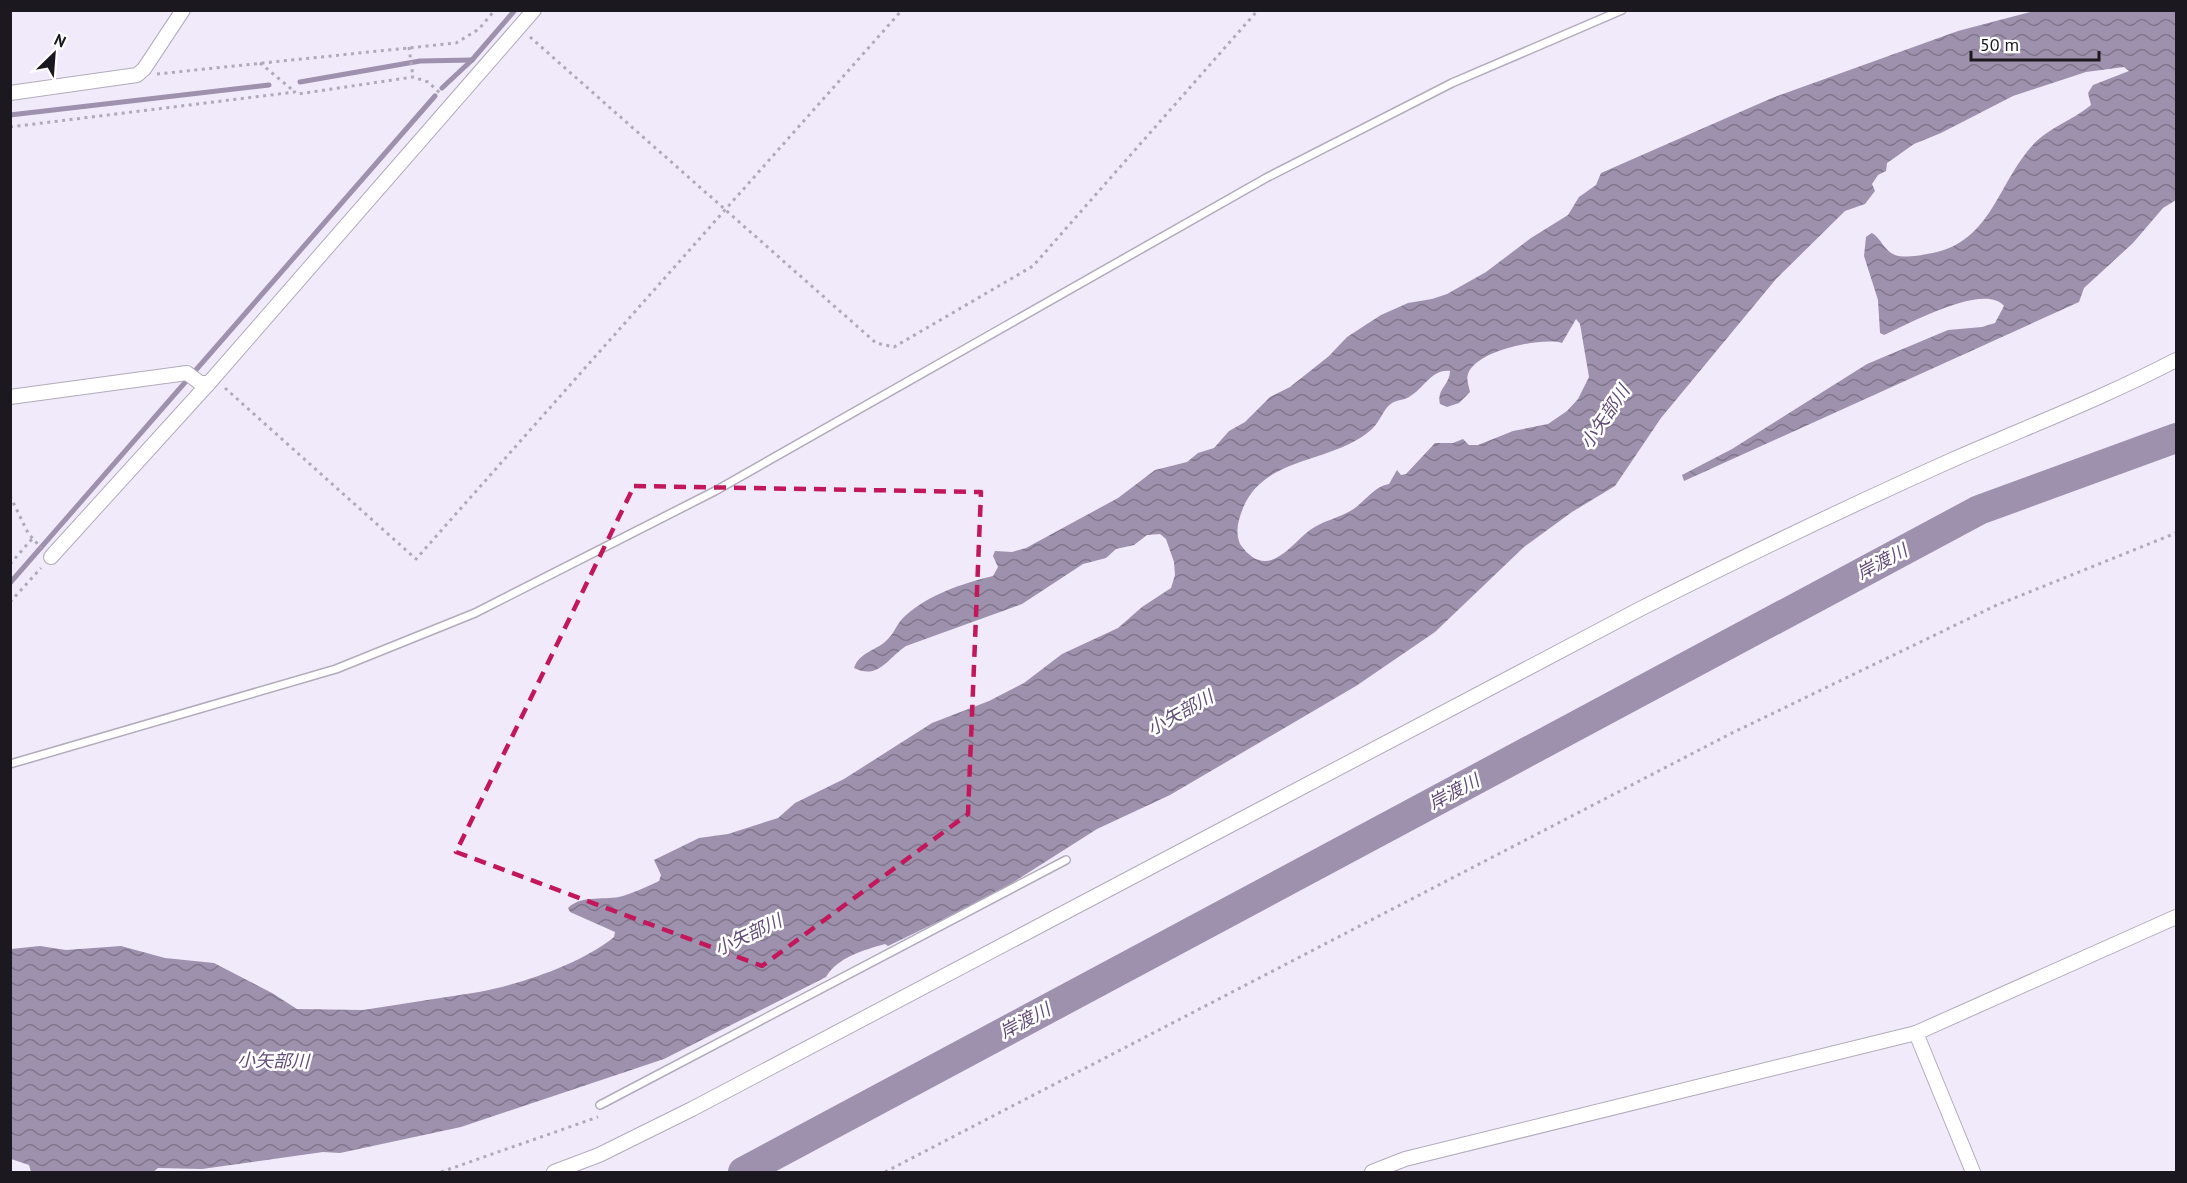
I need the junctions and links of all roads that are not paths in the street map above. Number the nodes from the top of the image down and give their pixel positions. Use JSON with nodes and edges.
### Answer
{"nodes":[{"id":1,"x":183,"y":10,"type":"edge"},
{"id":2,"x":534,"y":10,"type":"edge"},
{"id":3,"x":1622,"y":10,"type":"edge"},
{"id":4,"x":10,"y":93,"type":"edge"},
{"id":5,"x":2176,"y":360,"type":"edge"},
{"id":6,"x":205,"y":383,"type":"junction"},
{"id":7,"x":10,"y":397,"type":"edge"},
{"id":8,"x":51,"y":557,"type":"road end"},
{"id":9,"x":10,"y":764,"type":"edge"},
{"id":10,"x":1066,"y":860,"type":"dead end"},
{"id":11,"x":2176,"y":917,"type":"edge"},
{"id":12,"x":1916,"y":1033,"type":"junction"},
{"id":13,"x":600,"y":1105,"type":"road end"},
{"id":14,"x":1405,"y":1159,"type":"junction"},
{"id":15,"x":554,"y":1173,"type":"edge"},
{"id":16,"x":1372,"y":1173,"type":"edge"},
{"id":17,"x":1410,"y":1173,"type":"edge"},
{"id":18,"x":1973,"y":1173,"type":"edge"}],
"edges":[{"from":1,"to":4,"type":"street"},
{"from":2,"to":6,"type":"street"},
{"from":3,"to":9,"type":"lane"},
{"from":5,"to":15,"type":"street"},
{"from":6,"to":7,"type":"street"},
{"from":6,"to":8,"type":"street"},
{"from":10,"to":13,"type":"lane"},
{"from":11,"to":12,"type":"street"},
{"from":12,"to":14,"type":"street"},
{"from":12,"to":18,"type":"street"},
{"from":14,"to":16,"type":"street"},
{"from":14,"to":17,"type":"street"}]}
